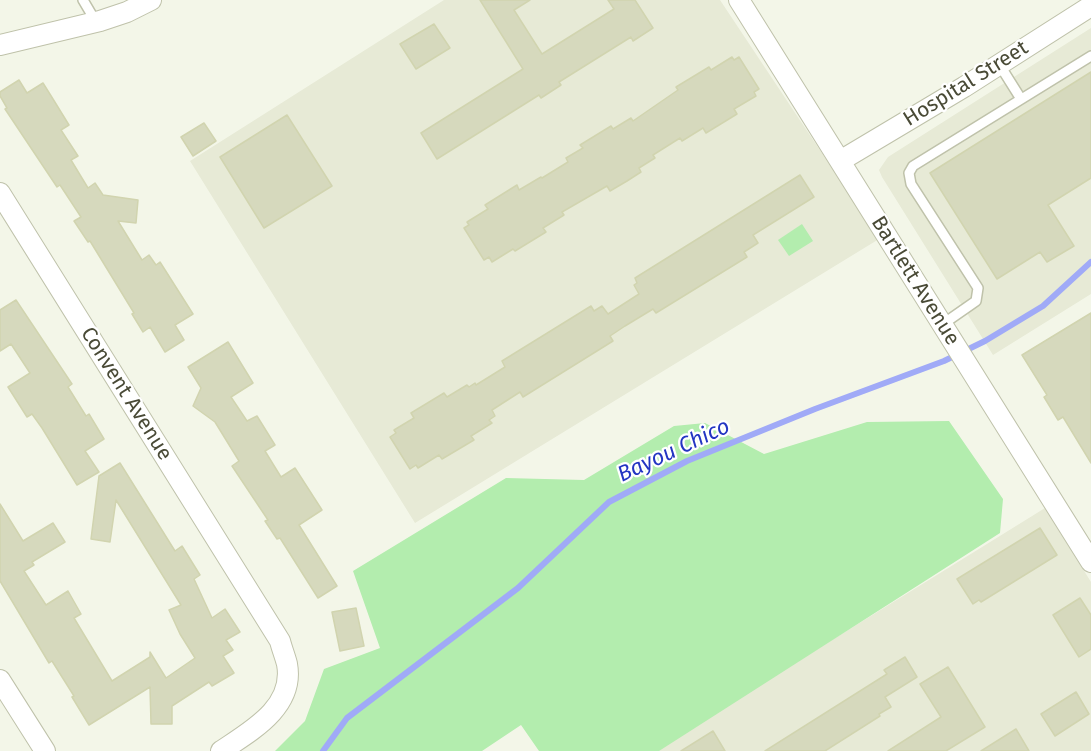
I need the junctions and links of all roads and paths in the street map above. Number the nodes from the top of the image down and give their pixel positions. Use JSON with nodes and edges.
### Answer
{"nodes":[{"id":1,"x":83,"y":0,"type":"edge"},
{"id":2,"x":151,"y":0,"type":"edge"},
{"id":3,"x":739,"y":0,"type":"edge"},
{"id":4,"x":1091,"y":6,"type":"edge"},
{"id":5,"x":96,"y":22,"type":"junction"},
{"id":6,"x":0,"y":45,"type":"edge"},
{"id":7,"x":1091,"y":56,"type":"edge"},
{"id":8,"x":999,"y":64,"type":"junction"},
{"id":9,"x":1021,"y":99,"type":"junction"},
{"id":10,"x":840,"y":161,"type":"junction"},
{"id":11,"x":0,"y":193,"type":"edge"},
{"id":12,"x":943,"y":326,"type":"junction"},
{"id":13,"x":1091,"y":562,"type":"edge"},
{"id":14,"x":0,"y":680,"type":"edge"},
{"id":15,"x":45,"y":751,"type":"edge"},
{"id":16,"x":221,"y":751,"type":"edge"}],
"edges":[{"from":1,"to":5,"type":"lane"},
{"from":2,"to":5,"type":"street"},
{"from":3,"to":10,"type":"street","name":"Bartlett Avenue"},
{"from":4,"to":8,"type":"street","name":"Hospital Street"},
{"from":5,"to":6,"type":"street"},
{"from":7,"to":9,"type":"lane"},
{"from":8,"to":9,"type":"lane"},
{"from":8,"to":10,"type":"street","name":"Hospital Street"},
{"from":9,"to":12,"type":"lane"},
{"from":10,"to":12,"type":"street","name":"Bartlett Avenue"},
{"from":11,"to":16,"type":"street","name":"Convent Avenue"},
{"from":12,"to":13,"type":"street","name":"Bartlett Avenue"},
{"from":14,"to":15,"type":"street"}]}
